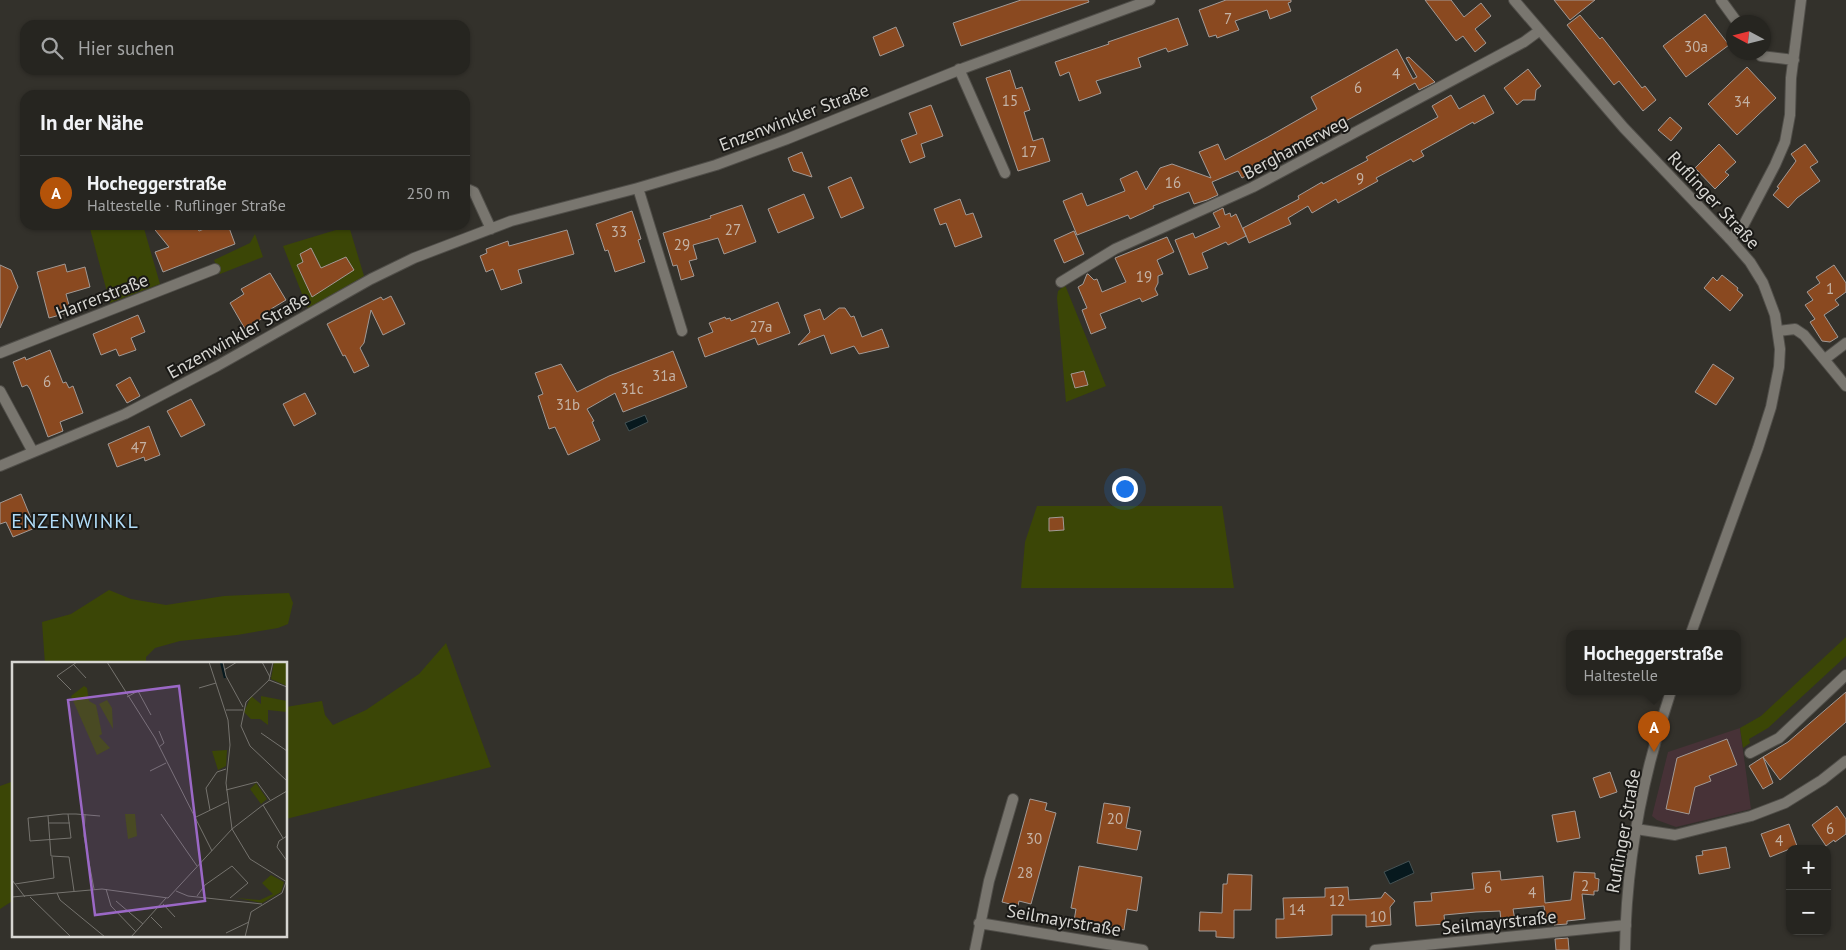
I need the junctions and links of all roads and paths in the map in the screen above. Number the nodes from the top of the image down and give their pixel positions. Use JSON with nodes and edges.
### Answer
{"nodes":[{"id":1,"x":1150,"y":0,"type":"edge"},
{"id":2,"x":1514,"y":0,"type":"edge"},
{"id":3,"x":1721,"y":0,"type":"edge"},
{"id":4,"x":1801,"y":0,"type":"edge"},
{"id":5,"x":1129,"y":4,"type":"edge"},
{"id":6,"x":1732,"y":15,"type":"edge"},
{"id":7,"x":1539,"y":31,"type":"junction"},
{"id":8,"x":1771,"y":57,"type":"edge"},
{"id":9,"x":1794,"y":60,"type":"junction"},
{"id":10,"x":959,"y":70,"type":"junction"},
{"id":11,"x":1005,"y":173,"type":"dead end"},
{"id":12,"x":638,"y":188,"type":"junction"},
{"id":13,"x":470,"y":190,"type":"edge"},
{"id":14,"x":491,"y":229,"type":"junction"},
{"id":15,"x":1730,"y":238,"type":"junction"},
{"id":16,"x":215,"y":269,"type":"dead end"},
{"id":17,"x":1061,"y":282,"type":"dead end"},
{"id":18,"x":682,"y":331,"type":"dead end"},
{"id":19,"x":1778,"y":331,"type":"junction"},
{"id":20,"x":1846,"y":343,"type":"edge"},
{"id":21,"x":0,"y":353,"type":"edge"},
{"id":22,"x":1825,"y":359,"type":"junction"},
{"id":23,"x":1846,"y":386,"type":"edge"},
{"id":24,"x":0,"y":391,"type":"edge"},
{"id":25,"x":33,"y":452,"type":"junction"},
{"id":26,"x":0,"y":466,"type":"edge"},
{"id":27,"x":1692,"y":630,"type":"edge"},
{"id":28,"x":1846,"y":675,"type":"edge"},
{"id":29,"x":1670,"y":695,"type":"edge"},
{"id":30,"x":1750,"y":753,"type":"dead end"},
{"id":31,"x":1846,"y":761,"type":"edge"},
{"id":32,"x":1013,"y":799,"type":"dead end"},
{"id":33,"x":1636,"y":830,"type":"junction"},
{"id":34,"x":979,"y":923,"type":"junction"},
{"id":35,"x":1626,"y":925,"type":"junction"},
{"id":36,"x":975,"y":950,"type":"edge"},
{"id":37,"x":1143,"y":950,"type":"edge"},
{"id":38,"x":1375,"y":950,"type":"edge"},
{"id":39,"x":1625,"y":950,"type":"edge"}],
"edges":[{"from":1,"to":5,"type":"street","name":"Enzenwinkler Straße"},
{"from":2,"to":7,"type":"street","name":"Ruflinger Straße"},
{"from":3,"to":6,"type":"street"},
{"from":4,"to":9,"type":"street"},
{"from":5,"to":10,"type":"street","name":"Enzenwinkler Straße"},
{"from":7,"to":15,"type":"street","name":"Ruflinger Straße"},
{"from":7,"to":17,"type":"street","name":"Berghamerweg"},
{"from":8,"to":9,"type":"street"},
{"from":9,"to":15,"type":"street"},
{"from":10,"to":11,"type":"street"},
{"from":10,"to":12,"type":"street","name":"Enzenwinkler Straße"},
{"from":12,"to":14,"type":"street","name":"Enzenwinkler Straße"},
{"from":12,"to":18,"type":"street"},
{"from":13,"to":14,"type":"street"},
{"from":14,"to":25,"type":"street","name":"Enzenwinkler Straße"},
{"from":15,"to":19,"type":"street","name":"Ruflinger Straße"},
{"from":16,"to":21,"type":"street","name":"Harrerstraße"},
{"from":19,"to":22,"type":"street"},
{"from":19,"to":27,"type":"street","name":"Ruflinger Straße"},
{"from":20,"to":22,"type":"street"},
{"from":22,"to":23,"type":"street"},
{"from":24,"to":25,"type":"street"},
{"from":25,"to":26,"type":"street","name":"Enzenwinkler Straße"},
{"from":28,"to":30,"type":"street"},
{"from":29,"to":33,"type":"street","name":"Ruflinger Straße"},
{"from":31,"to":33,"type":"street"},
{"from":32,"to":34,"type":"street","name":"Seilmayrstraße"},
{"from":33,"to":35,"type":"street","name":"Ruflinger Straße"},
{"from":34,"to":36,"type":"street","name":"Seilmayrstraße"},
{"from":34,"to":37,"type":"street","name":"Seilmayrstraße"},
{"from":35,"to":38,"type":"street","name":"Seilmayrstraße"},
{"from":35,"to":39,"type":"street","name":"Ruflinger Straße"}]}
